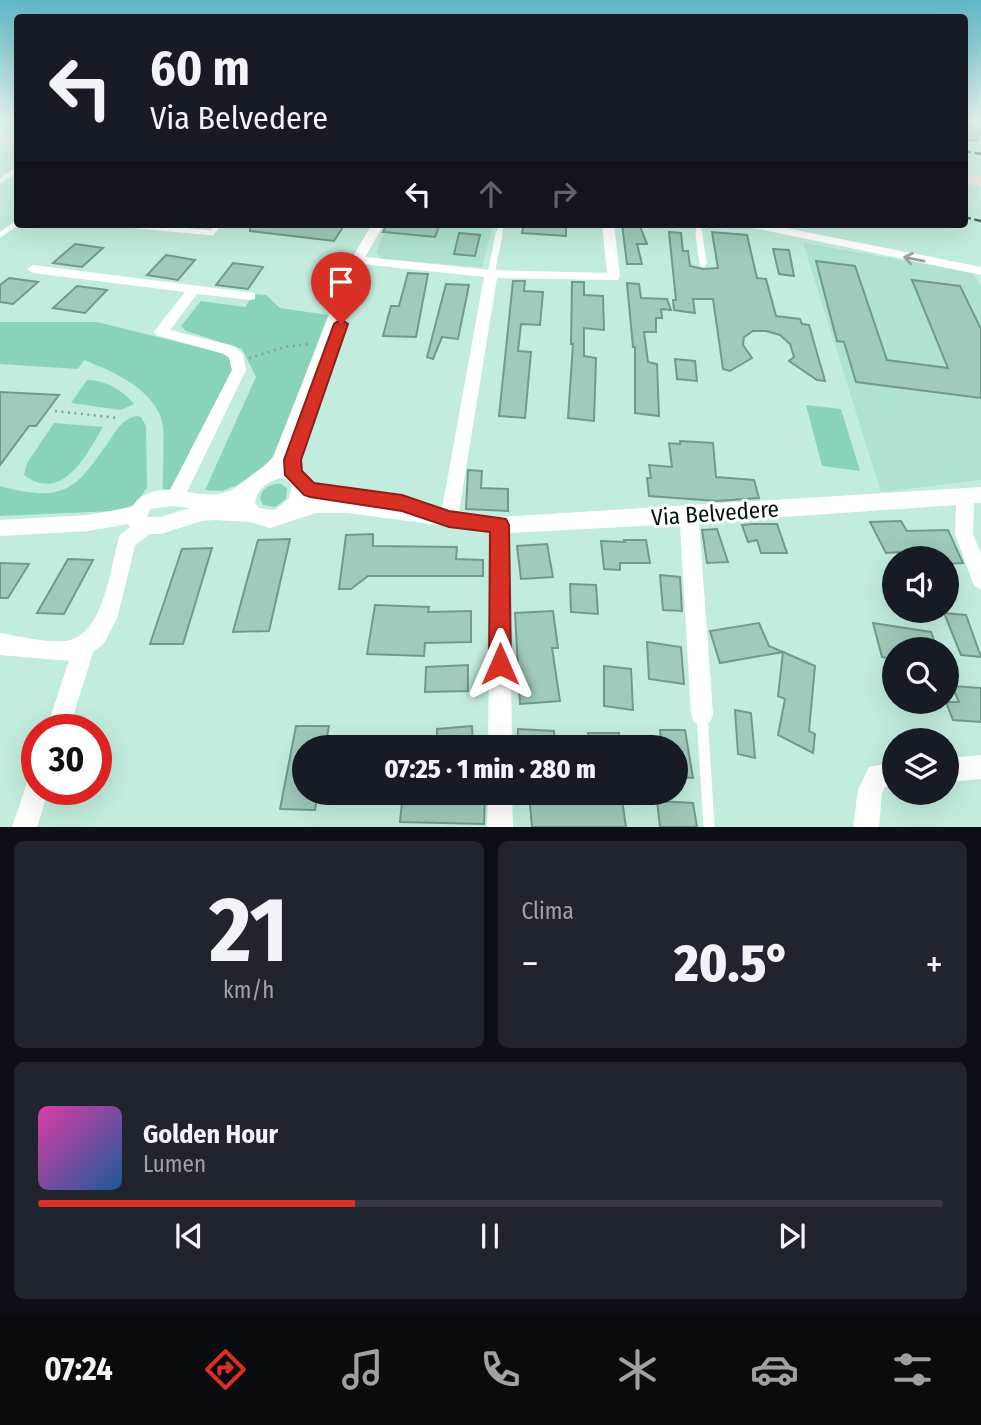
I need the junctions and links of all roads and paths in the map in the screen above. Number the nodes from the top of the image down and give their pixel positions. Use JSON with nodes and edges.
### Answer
{"nodes":[{"id":1,"x":159,"y":228,"type":"edge"},
{"id":2,"x":216,"y":228,"type":"edge"},
{"id":3,"x":376,"y":228,"type":"edge"},
{"id":4,"x":500,"y":228,"type":"edge"},
{"id":5,"x":608,"y":228,"type":"edge"},
{"id":6,"x":699,"y":228,"type":"edge"},
{"id":7,"x":769,"y":228,"type":"edge"},
{"id":8,"x":368,"y":245,"type":"junction"},
{"id":9,"x":365,"y":261,"type":"junction"},
{"id":10,"x":703,"y":263,"type":"dead end"},
{"id":11,"x":33,"y":269,"type":"dead end"},
{"id":12,"x":981,"y":271,"type":"edge"},
{"id":13,"x":491,"y":274,"type":"junction"},
{"id":14,"x":194,"y":289,"type":"junction"},
{"id":15,"x":250,"y":296,"type":"dead end"},
{"id":16,"x":318,"y":344,"type":"dead end"},
{"id":17,"x":239,"y":362,"type":"junction"},
{"id":18,"x":55,"y":411,"type":"dead end"},
{"id":19,"x":118,"y":418,"type":"dead end"},
{"id":20,"x":270,"y":473,"type":"junction"},
{"id":21,"x":297,"y":479,"type":"junction"},
{"id":22,"x":249,"y":490,"type":"junction"},
{"id":23,"x":973,"y":495,"type":"edge"},
{"id":24,"x":182,"y":498,"type":"junction"},
{"id":25,"x":289,"y":512,"type":"junction"},
{"id":26,"x":252,"y":514,"type":"junction"},
{"id":27,"x":690,"y":515,"type":"junction"},
{"id":28,"x":449,"y":519,"type":"junction"},
{"id":29,"x":141,"y":520,"type":"junction"},
{"id":30,"x":180,"y":522,"type":"junction"},
{"id":31,"x":500,"y":525,"type":"junction"},
{"id":32,"x":0,"y":528,"type":"edge"},
{"id":33,"x":981,"y":579,"type":"edge"},
{"id":34,"x":0,"y":644,"type":"edge"},
{"id":35,"x":85,"y":645,"type":"junction"},
{"id":36,"x":62,"y":714,"type":"edge"},
{"id":37,"x":702,"y":714,"type":"joint"},
{"id":38,"x":500,"y":735,"type":"edge"},
{"id":39,"x":981,"y":767,"type":"edge"},
{"id":40,"x":959,"y":769,"type":"edge"},
{"id":41,"x":882,"y":775,"type":"edge"},
{"id":42,"x":32,"y":805,"type":"edge"},
{"id":43,"x":500,"y":805,"type":"edge"},
{"id":44,"x":24,"y":827,"type":"edge"},
{"id":45,"x":500,"y":827,"type":"edge"},
{"id":46,"x":709,"y":827,"type":"edge"},
{"id":47,"x":866,"y":827,"type":"edge"}],
"edges":[{"from":1,"to":2,"type":"lane"},
{"from":3,"to":8,"type":"street"},
{"from":4,"to":13,"type":"lane"},
{"from":5,"to":13,"type":"street"},
{"from":6,"to":10,"type":"lane"},
{"from":12,"to":7,"type":"street","one_way":true},
{"from":8,"to":9,"type":"street"},
{"from":8,"to":20,"type":"street"},
{"from":9,"to":13,"type":"street"},
{"from":9,"to":21,"type":"street"},
{"from":11,"to":14,"type":"street"},
{"from":13,"to":28,"type":"street"},
{"from":14,"to":15,"type":"street"},
{"from":14,"to":17,"type":"street"},
{"from":16,"to":17,"type":"path"},
{"from":17,"to":24,"type":"street"},
{"from":18,"to":19,"type":"path"},
{"from":20,"to":21,"type":"street"},
{"from":20,"to":22,"type":"street"},
{"from":21,"to":25,"type":"street"},
{"from":21,"to":28,"type":"street","name":"Via Belvedere"},
{"from":22,"to":24,"type":"street"},
{"from":22,"to":26,"type":"street"},
{"from":23,"to":27,"type":"street","name":"Via Belvedere"},
{"from":23,"to":33,"type":"street"},
{"from":24,"to":29,"type":"street"},
{"from":24,"to":30,"type":"street"},
{"from":25,"to":26,"type":"street"},
{"from":25,"to":28,"type":"street","name":"Via Belvedere"},
{"from":26,"to":30,"type":"street"},
{"from":27,"to":31,"type":"street","name":"Via Belvedere"},
{"from":27,"to":37,"type":"street"},
{"from":28,"to":31,"type":"street","name":"Via Belvedere"},
{"from":29,"to":30,"type":"street"},
{"from":29,"to":32,"type":"street"},
{"from":29,"to":35,"type":"street"},
{"from":31,"to":38,"type":"street"},
{"from":34,"to":35,"type":"street"},
{"from":35,"to":36,"type":"street"},
{"from":37,"to":46,"type":"lane"},
{"from":39,"to":40,"type":"street"},
{"from":41,"to":47,"type":"street"},
{"from":42,"to":44,"type":"street"},
{"from":43,"to":45,"type":"street"}]}
